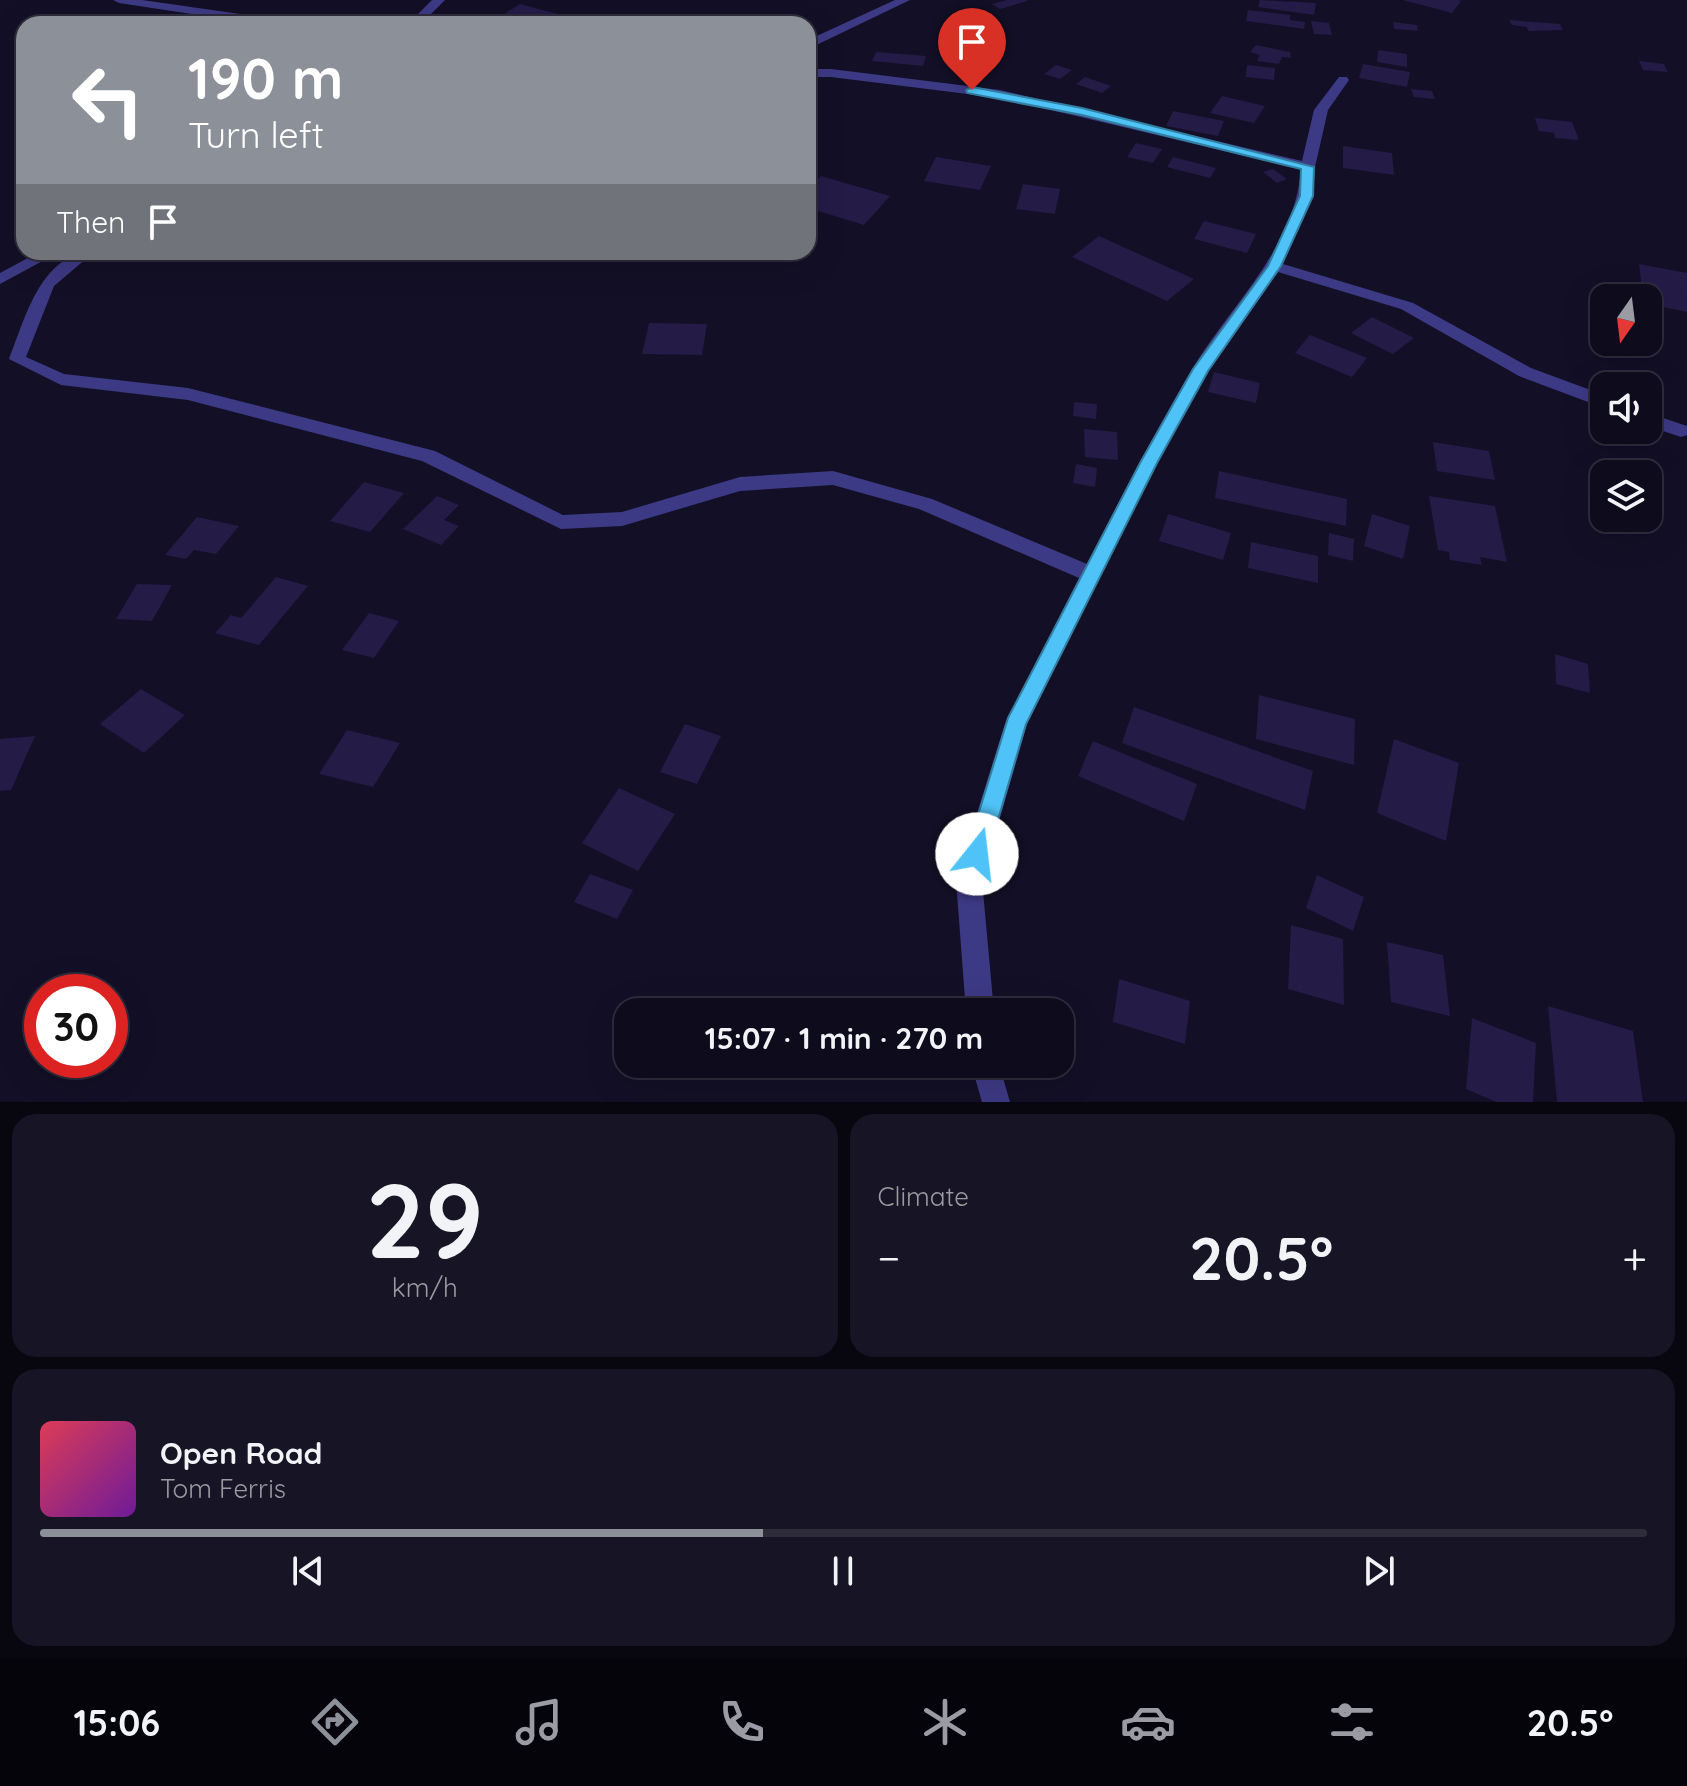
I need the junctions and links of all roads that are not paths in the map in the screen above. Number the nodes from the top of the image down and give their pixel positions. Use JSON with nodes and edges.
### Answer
{"nodes":[{"id":1,"x":119,"y":0,"type":"edge"},
{"id":2,"x":439,"y":0,"type":"edge"},
{"id":3,"x":904,"y":0,"type":"edge"},
{"id":4,"x":228,"y":16,"type":"edge"},
{"id":5,"x":422,"y":16,"type":"edge"},
{"id":6,"x":816,"y":41,"type":"edge"},
{"id":7,"x":816,"y":73,"type":"edge"},
{"id":8,"x":1343,"y":80,"type":"dead end"},
{"id":9,"x":1308,"y":167,"type":"junction"},
{"id":10,"x":36,"y":260,"type":"edge"},
{"id":11,"x":76,"y":260,"type":"edge"},
{"id":12,"x":1274,"y":266,"type":"junction"},
{"id":13,"x":0,"y":279,"type":"edge"},
{"id":14,"x":1590,"y":397,"type":"edge"},
{"id":15,"x":1662,"y":424,"type":"edge"},
{"id":16,"x":1681,"y":431,"type":"dead end"},
{"id":17,"x":1092,"y":575,"type":"junction"},
{"id":18,"x":979,"y":998,"type":"edge"},
{"id":19,"x":989,"y":1078,"type":"edge"},
{"id":20,"x":996,"y":1102,"type":"edge"}],
"edges":[{"from":1,"to":4,"type":"street"},
{"from":2,"to":5,"type":"street"},
{"from":3,"to":6,"type":"street"},
{"from":7,"to":9,"type":"street"},
{"from":8,"to":9,"type":"street"},
{"from":9,"to":12,"type":"street"},
{"from":10,"to":13,"type":"street"},
{"from":11,"to":17,"type":"street"},
{"from":12,"to":14,"type":"street"},
{"from":12,"to":17,"type":"street"},
{"from":15,"to":16,"type":"street"},
{"from":17,"to":18,"type":"street"},
{"from":19,"to":20,"type":"street"}]}
